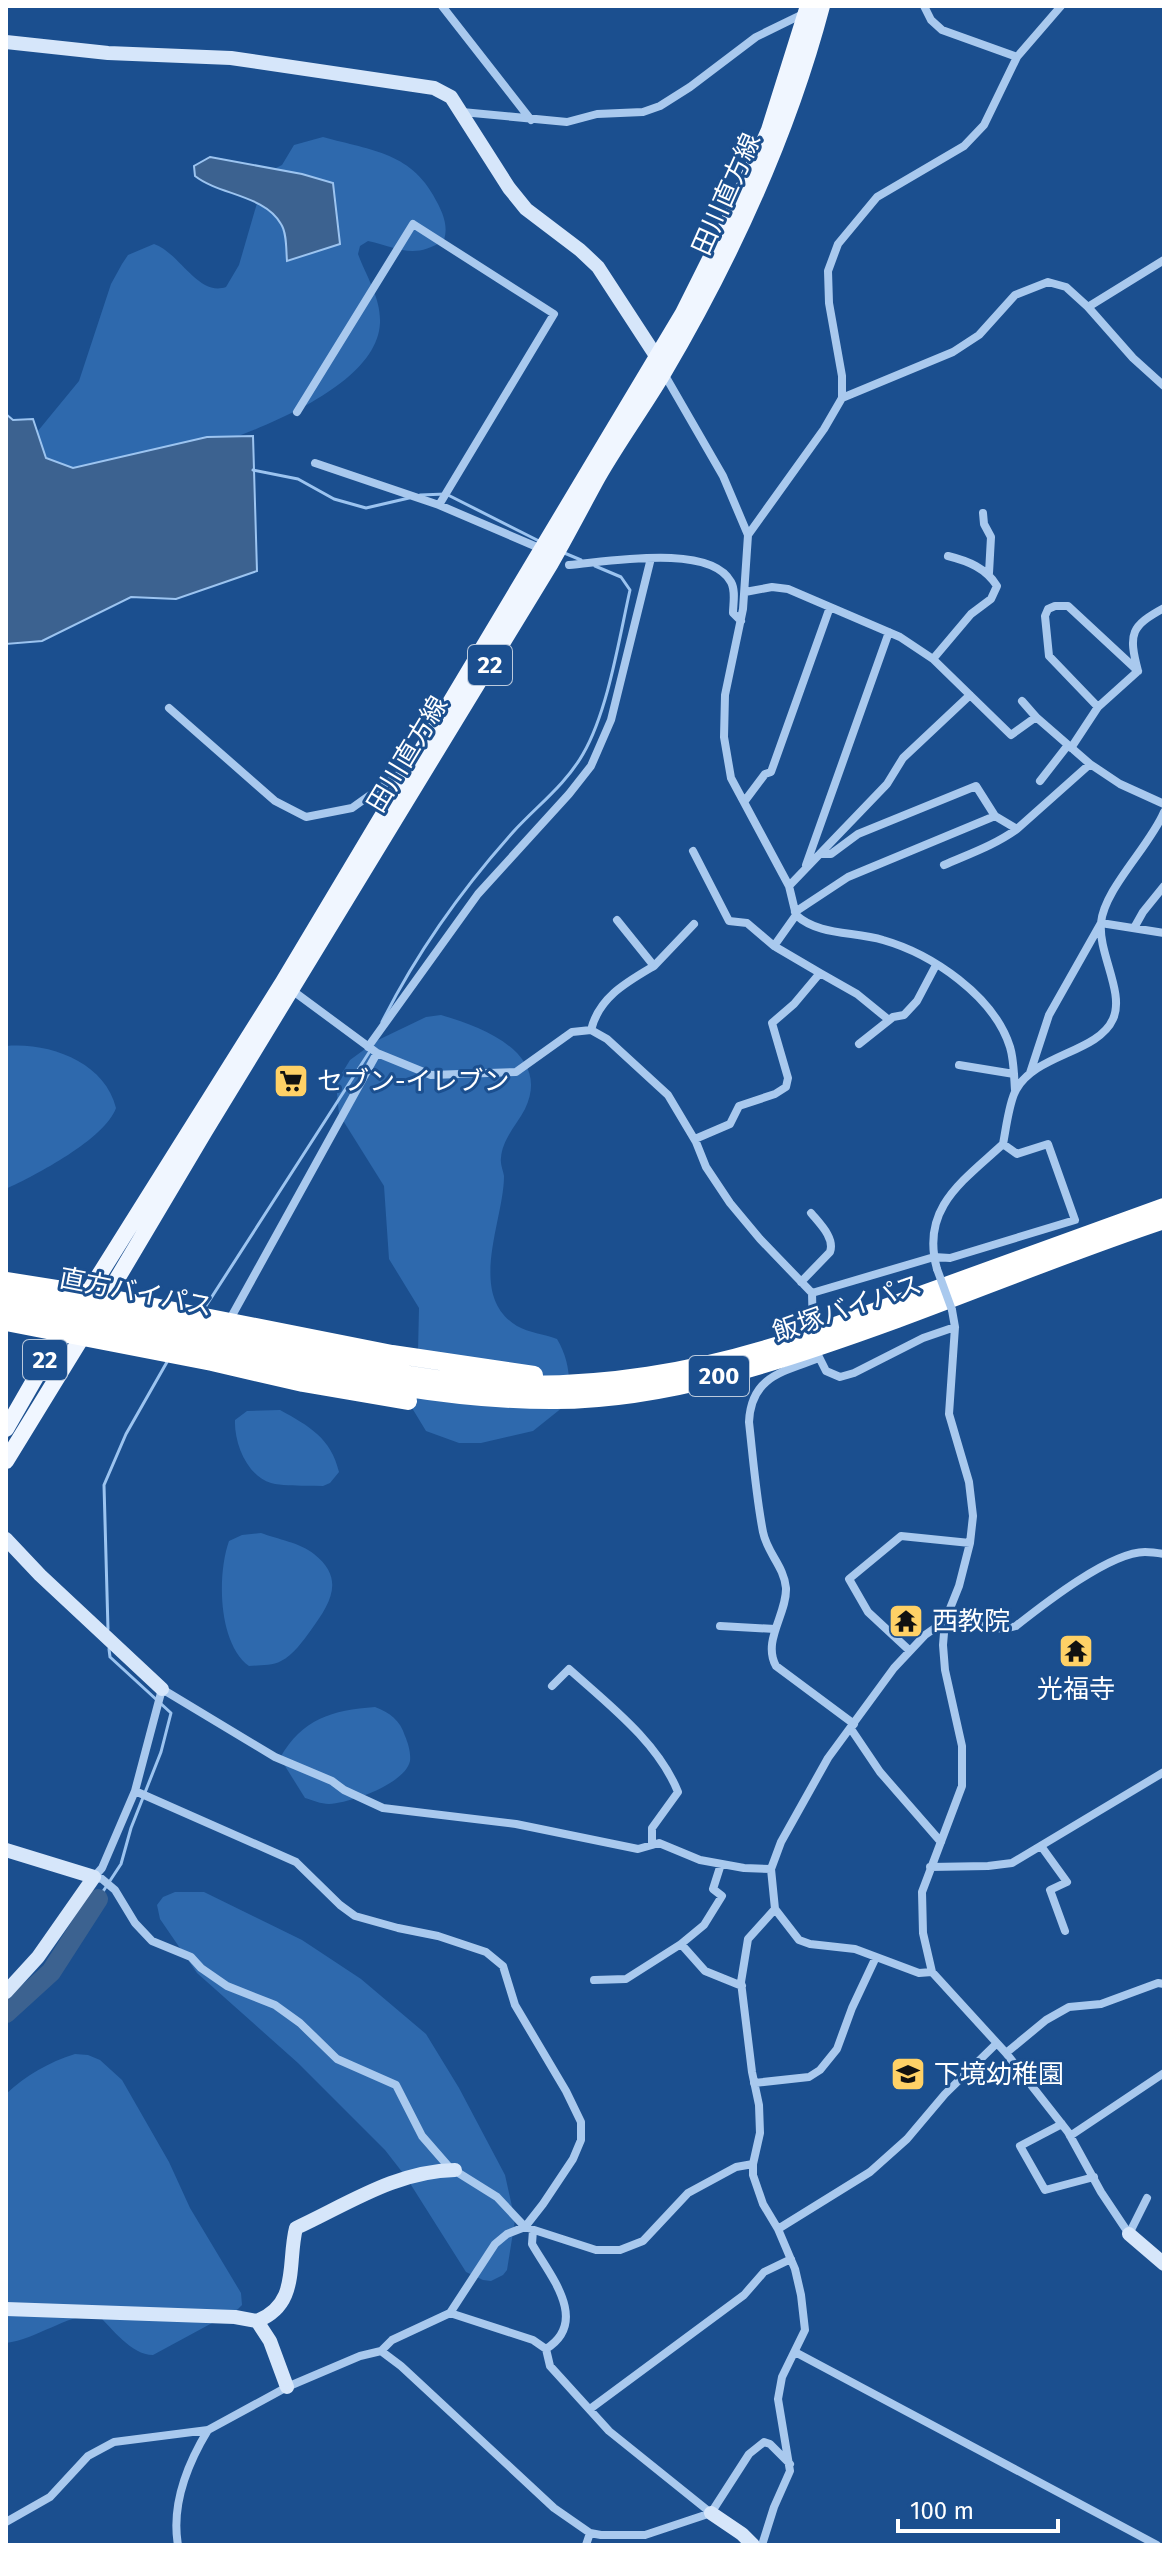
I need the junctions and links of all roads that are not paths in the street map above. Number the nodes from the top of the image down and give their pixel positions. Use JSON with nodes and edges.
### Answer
{"nodes":[{"id":1,"x":442,"y":6,"type":"edge"},
{"id":2,"x":924,"y":6,"type":"edge"},
{"id":3,"x":1061,"y":6,"type":"edge"},
{"id":4,"x":812,"y":8,"type":"edge"},
{"id":5,"x":6,"y":42,"type":"edge"},
{"id":6,"x":1017,"y":57,"type":"junction"},
{"id":7,"x":462,"y":112,"type":"junction"},
{"id":8,"x":531,"y":120,"type":"junction"},
{"id":9,"x":1164,"y":260,"type":"edge"},
{"id":10,"x":1088,"y":307,"type":"junction"},
{"id":11,"x":656,"y":356,"type":"junction"},
{"id":12,"x":664,"y":373,"type":"junction"},
{"id":13,"x":1164,"y":386,"type":"edge"},
{"id":14,"x":842,"y":398,"type":"junction"},
{"id":15,"x":297,"y":412,"type":"dead end"},
{"id":16,"x":315,"y":463,"type":"dead end"},
{"id":17,"x":439,"y":505,"type":"junction"},
{"id":18,"x":983,"y":513,"type":"dead end"},
{"id":19,"x":748,"y":535,"type":"junction"},
{"id":20,"x":555,"y":556,"type":"junction"},
{"id":21,"x":948,"y":556,"type":"dead end"},
{"id":22,"x":651,"y":558,"type":"junction"},
{"id":23,"x":989,"y":573,"type":"junction"},
{"id":24,"x":745,"y":592,"type":"junction"},
{"id":25,"x":830,"y":607,"type":"junction"},
{"id":26,"x":1164,"y":608,"type":"edge"},
{"id":27,"x":741,"y":621,"type":"junction"},
{"id":28,"x":889,"y":632,"type":"junction"},
{"id":29,"x":933,"y":659,"type":"junction"},
{"id":30,"x":1138,"y":671,"type":"junction"},
{"id":31,"x":970,"y":695,"type":"junction"},
{"id":32,"x":1022,"y":701,"type":"dead end"},
{"id":33,"x":1098,"y":707,"type":"junction"},
{"id":34,"x":169,"y":708,"type":"dead end"},
{"id":35,"x":1036,"y":717,"type":"junction"},
{"id":36,"x":1070,"y":747,"type":"junction"},
{"id":37,"x":1090,"y":764,"type":"junction"},
{"id":38,"x":412,"y":765,"type":"junction"},
{"id":39,"x":1040,"y":781,"type":"dead end"},
{"id":40,"x":744,"y":802,"type":"junction"},
{"id":41,"x":1164,"y":804,"type":"edge"},
{"id":42,"x":1164,"y":812,"type":"edge"},
{"id":43,"x":995,"y":816,"type":"junction"},
{"id":44,"x":1017,"y":829,"type":"junction"},
{"id":45,"x":693,"y":851,"type":"dead end"},
{"id":46,"x":820,"y":854,"type":"junction"},
{"id":47,"x":944,"y":865,"type":"dead end"},
{"id":48,"x":805,"y":870,"type":"junction"},
{"id":49,"x":789,"y":886,"type":"junction"},
{"id":50,"x":1164,"y":886,"type":"edge"},
{"id":51,"x":796,"y":914,"type":"junction"},
{"id":52,"x":617,"y":920,"type":"dead end"},
{"id":53,"x":1101,"y":923,"type":"junction"},
{"id":54,"x":694,"y":924,"type":"dead end"},
{"id":55,"x":1134,"y":928,"type":"junction"},
{"id":56,"x":1164,"y":933,"type":"edge"},
{"id":57,"x":774,"y":946,"type":"junction"},
{"id":58,"x":936,"y":965,"type":"junction"},
{"id":59,"x":654,"y":966,"type":"junction"},
{"id":60,"x":820,"y":973,"type":"junction"},
{"id":61,"x":287,"y":986,"type":"junction"},
{"id":62,"x":889,"y":1020,"type":"junction"},
{"id":63,"x":591,"y":1030,"type":"junction"},
{"id":64,"x":859,"y":1044,"type":"dead end"},
{"id":65,"x":368,"y":1047,"type":"junction"},
{"id":66,"x":377,"y":1053,"type":"junction"},
{"id":67,"x":959,"y":1065,"type":"dead end"},
{"id":68,"x":1014,"y":1074,"type":"junction"},
{"id":69,"x":1030,"y":1075,"type":"junction"},
{"id":70,"x":1015,"y":1090,"type":"junction"},
{"id":71,"x":695,"y":1139,"type":"junction"},
{"id":72,"x":1003,"y":1144,"type":"junction"},
{"id":73,"x":1164,"y":1207,"type":"edge"},
{"id":74,"x":811,"y":1213,"type":"dead end"},
{"id":75,"x":1164,"y":1220,"type":"edge"},
{"id":76,"x":934,"y":1257,"type":"junction"},
{"id":77,"x":6,"y":1281,"type":"edge"},
{"id":78,"x":801,"y":1282,"type":"junction"},
{"id":79,"x":812,"y":1293,"type":"junction"},
{"id":80,"x":6,"y":1294,"type":"edge"},
{"id":81,"x":97,"y":1296,"type":"junction"},
{"id":82,"x":6,"y":1307,"type":"edge"},
{"id":83,"x":229,"y":1321,"type":"junction"},
{"id":84,"x":6,"y":1322,"type":"edge"},
{"id":85,"x":955,"y":1327,"type":"junction"},
{"id":86,"x":62,"y":1331,"type":"junction"},
{"id":87,"x":83,"y":1336,"type":"junction"},
{"id":88,"x":816,"y":1347,"type":"junction"},
{"id":89,"x":254,"y":1350,"type":"junction"},
{"id":90,"x":580,"y":1382,"type":"junction"},
{"id":91,"x":554,"y":1401,"type":"junction"},
{"id":92,"x":6,"y":1429,"type":"edge"},
{"id":93,"x":6,"y":1461,"type":"edge"},
{"id":94,"x":6,"y":1539,"type":"edge"},
{"id":95,"x":970,"y":1543,"type":"junction"},
{"id":96,"x":1164,"y":1554,"type":"edge"},
{"id":97,"x":945,"y":1621,"type":"junction"},
{"id":98,"x":720,"y":1626,"type":"dead end"},
{"id":99,"x":775,"y":1629,"type":"junction"},
{"id":100,"x":910,"y":1651,"type":"junction"},
{"id":101,"x":552,"y":1686,"type":"dead end"},
{"id":102,"x":162,"y":1689,"type":"junction"},
{"id":103,"x":852,"y":1726,"type":"junction"},
{"id":104,"x":1164,"y":1772,"type":"edge"},
{"id":105,"x":135,"y":1791,"type":"junction"},
{"id":106,"x":941,"y":1842,"type":"junction"},
{"id":107,"x":652,"y":1845,"type":"junction"},
{"id":108,"x":1041,"y":1846,"type":"junction"},
{"id":109,"x":6,"y":1850,"type":"edge"},
{"id":110,"x":721,"y":1864,"type":"junction"},
{"id":111,"x":930,"y":1867,"type":"junction"},
{"id":112,"x":771,"y":1869,"type":"junction"},
{"id":113,"x":94,"y":1877,"type":"junction"},
{"id":114,"x":775,"y":1909,"type":"junction"},
{"id":115,"x":1065,"y":1931,"type":"dead end"},
{"id":116,"x":681,"y":1944,"type":"junction"},
{"id":117,"x":876,"y":1957,"type":"junction"},
{"id":118,"x":932,"y":1972,"type":"junction"},
{"id":119,"x":594,"y":1980,"type":"dead end"},
{"id":120,"x":1164,"y":1984,"type":"edge"},
{"id":121,"x":742,"y":1986,"type":"junction"},
{"id":122,"x":6,"y":1992,"type":"edge"},
{"id":123,"x":997,"y":2043,"type":"junction"},
{"id":124,"x":1006,"y":2053,"type":"junction"},
{"id":125,"x":1164,"y":2073,"type":"edge"},
{"id":126,"x":754,"y":2083,"type":"junction"},
{"id":127,"x":1062,"y":2124,"type":"junction"},
{"id":128,"x":1070,"y":2136,"type":"junction"},
{"id":129,"x":753,"y":2164,"type":"junction"},
{"id":130,"x":455,"y":2170,"type":"junction"},
{"id":131,"x":1094,"y":2177,"type":"junction"},
{"id":132,"x":1147,"y":2198,"type":"dead end"},
{"id":133,"x":529,"y":2228,"type":"junction"},
{"id":134,"x":778,"y":2229,"type":"junction"},
{"id":135,"x":1129,"y":2234,"type":"junction"},
{"id":136,"x":791,"y":2259,"type":"junction"},
{"id":137,"x":1164,"y":2264,"type":"edge"},
{"id":138,"x":6,"y":2309,"type":"edge"},
{"id":139,"x":450,"y":2313,"type":"junction"},
{"id":140,"x":257,"y":2321,"type":"junction"},
{"id":141,"x":546,"y":2349,"type":"junction"},
{"id":142,"x":381,"y":2351,"type":"junction"},
{"id":143,"x":795,"y":2352,"type":"junction"},
{"id":144,"x":287,"y":2387,"type":"junction"},
{"id":145,"x":590,"y":2409,"type":"junction"},
{"id":146,"x":208,"y":2430,"type":"junction"},
{"id":147,"x":790,"y":2464,"type":"junction"},
{"id":148,"x":711,"y":2513,"type":"junction"},
{"id":149,"x":6,"y":2522,"type":"edge"},
{"id":150,"x":590,"y":2533,"type":"junction"},
{"id":151,"x":178,"y":2545,"type":"edge"},
{"id":152,"x":586,"y":2545,"type":"edge"},
{"id":153,"x":753,"y":2545,"type":"edge"},
{"id":154,"x":762,"y":2545,"type":"edge"},
{"id":155,"x":1157,"y":2545,"type":"edge"}],
"edges":[{"from":1,"to":8,"type":"street"},
{"from":2,"to":6,"type":"street"},
{"from":3,"to":6,"type":"street"},
{"from":4,"to":8,"type":"street"},
{"from":4,"to":11,"type":"main road","name":"田川直方線","number":"22"},
{"from":4,"to":12,"type":"main road","name":"田川直方線","number":"22"},
{"from":5,"to":7,"type":"street"},
{"from":6,"to":14,"type":"street"},
{"from":7,"to":8,"type":"street"},
{"from":7,"to":11,"type":"street"},
{"from":9,"to":10,"type":"street"},
{"from":10,"to":13,"type":"street"},
{"from":10,"to":14,"type":"street"},
{"from":11,"to":12,"type":"street"},
{"from":11,"to":20,"type":"main road","name":"田川直方線","number":"22"},
{"from":12,"to":19,"type":"street"},
{"from":12,"to":20,"type":"main road","name":"田川直方線","number":"22"},
{"from":14,"to":19,"type":"street"},
{"from":15,"to":17,"type":"street"},
{"from":16,"to":17,"type":"street"},
{"from":17,"to":20,"type":"street"},
{"from":18,"to":23,"type":"street"},
{"from":19,"to":24,"type":"street"},
{"from":20,"to":22,"type":"street"},
{"from":20,"to":38,"type":"main road","name":"田川直方線","number":"22"},
{"from":20,"to":61,"type":"main road","name":"田川直方線","number":"22"},
{"from":21,"to":23,"type":"street"},
{"from":22,"to":27,"type":"street"},
{"from":22,"to":65,"type":"street"},
{"from":23,"to":29,"type":"street"},
{"from":24,"to":25,"type":"street"},
{"from":24,"to":27,"type":"street"},
{"from":25,"to":28,"type":"street"},
{"from":25,"to":40,"type":"street"},
{"from":26,"to":30,"type":"street"},
{"from":27,"to":40,"type":"street"},
{"from":28,"to":29,"type":"street"},
{"from":28,"to":48,"type":"street"},
{"from":29,"to":31,"type":"street"},
{"from":30,"to":33,"type":"street"},
{"from":30,"to":33,"type":"street"},
{"from":31,"to":35,"type":"street"},
{"from":31,"to":46,"type":"street"},
{"from":32,"to":35,"type":"street"},
{"from":33,"to":36,"type":"street"},
{"from":34,"to":38,"type":"street"},
{"from":35,"to":36,"type":"street"},
{"from":36,"to":37,"type":"street"},
{"from":36,"to":39,"type":"street"},
{"from":37,"to":41,"type":"street"},
{"from":37,"to":44,"type":"street"},
{"from":38,"to":61,"type":"main road","name":"田川直方線","number":"22"},
{"from":40,"to":49,"type":"street"},
{"from":42,"to":53,"type":"street"},
{"from":43,"to":44,"type":"street"},
{"from":43,"to":46,"type":"street"},
{"from":43,"to":51,"type":"street"},
{"from":44,"to":47,"type":"street"},
{"from":45,"to":57,"type":"street"},
{"from":46,"to":48,"type":"street"},
{"from":48,"to":49,"type":"street"},
{"from":49,"to":51,"type":"street"},
{"from":50,"to":55,"type":"street"},
{"from":51,"to":57,"type":"street"},
{"from":51,"to":58,"type":"street"},
{"from":52,"to":59,"type":"street"},
{"from":53,"to":55,"type":"street"},
{"from":53,"to":69,"type":"street"},
{"from":53,"to":69,"type":"street"},
{"from":54,"to":59,"type":"street"},
{"from":55,"to":56,"type":"street"},
{"from":57,"to":60,"type":"street"},
{"from":58,"to":62,"type":"street"},
{"from":58,"to":68,"type":"street"},
{"from":59,"to":63,"type":"street"},
{"from":60,"to":62,"type":"street"},
{"from":60,"to":71,"type":"street"},
{"from":61,"to":65,"type":"street"},
{"from":61,"to":81,"type":"main road","name":"田川直方線","number":"22"},
{"from":62,"to":64,"type":"street"},
{"from":63,"to":66,"type":"street"},
{"from":63,"to":71,"type":"street"},
{"from":65,"to":66,"type":"street"},
{"from":66,"to":83,"type":"street"},
{"from":67,"to":68,"type":"street"},
{"from":68,"to":70,"type":"street"},
{"from":69,"to":70,"type":"street"},
{"from":70,"to":72,"type":"street"},
{"from":71,"to":78,"type":"street"},
{"from":72,"to":76,"type":"street"},
{"from":72,"to":76,"type":"street"},
{"from":73,"to":88,"type":"highway","number":"200"},
{"from":74,"to":78,"type":"street"},
{"from":75,"to":88,"type":"highway","name":"飯塚バイパス","number":"200"},
{"from":76,"to":79,"type":"street"},
{"from":76,"to":85,"type":"street","bridge":true},
{"from":77,"to":81,"type":"highway"},
{"from":78,"to":79,"type":"street"},
{"from":79,"to":88,"type":"street"},
{"from":80,"to":89,"type":"highway","name":"直方バイパス","number":"200","bridge":true},
{"from":81,"to":83,"type":"highway"},
{"from":81,"to":86,"type":"main road","name":"田川直方線","number":"22"},
{"from":81,"to":87,"type":"main road","name":"田川直方線","number":"22"},
{"from":82,"to":89,"type":"highway","name":"直方バイパス","number":"200","bridge":true},
{"from":83,"to":90,"type":"highway"},
{"from":84,"to":86,"type":"highway"},
{"from":85,"to":88,"type":"street"},
{"from":85,"to":95,"type":"street"},
{"from":86,"to":87,"type":"highway"},
{"from":86,"to":92,"type":"main road","name":"田川直方線","number":"22"},
{"from":87,"to":91,"type":"highway"},
{"from":87,"to":93,"type":"main road","name":"田川直方線","number":"22"},
{"from":88,"to":90,"type":"highway","number":"200"},
{"from":88,"to":91,"type":"highway","name":"飯塚バイパス","number":"200"},
{"from":88,"to":99,"type":"street"},
{"from":89,"to":90,"type":"highway","number":"200"},
{"from":89,"to":91,"type":"highway","name":"飯塚バイパス","number":"200"},
{"from":94,"to":102,"type":"street"},
{"from":95,"to":97,"type":"street"},
{"from":95,"to":100,"type":"street"},
{"from":96,"to":97,"type":"street"},
{"from":97,"to":100,"type":"street"},
{"from":97,"to":106,"type":"street"},
{"from":98,"to":99,"type":"street"},
{"from":99,"to":103,"type":"street"},
{"from":100,"to":103,"type":"street"},
{"from":101,"to":107,"type":"street"},
{"from":102,"to":105,"type":"street"},
{"from":102,"to":107,"type":"street"},
{"from":103,"to":106,"type":"street"},
{"from":103,"to":112,"type":"street"},
{"from":104,"to":108,"type":"street"},
{"from":105,"to":113,"type":"street"},
{"from":105,"to":133,"type":"street"},
{"from":106,"to":111,"type":"street"},
{"from":107,"to":110,"type":"street"},
{"from":108,"to":111,"type":"street"},
{"from":108,"to":115,"type":"street"},
{"from":109,"to":113,"type":"street"},
{"from":110,"to":112,"type":"street"},
{"from":110,"to":116,"type":"street"},
{"from":111,"to":118,"type":"street"},
{"from":112,"to":114,"type":"street"},
{"from":113,"to":122,"type":"street"},
{"from":113,"to":130,"type":"street"},
{"from":114,"to":117,"type":"street"},
{"from":114,"to":121,"type":"street"},
{"from":116,"to":119,"type":"street"},
{"from":116,"to":121,"type":"street"},
{"from":117,"to":118,"type":"street"},
{"from":117,"to":126,"type":"street"},
{"from":118,"to":123,"type":"street"},
{"from":120,"to":124,"type":"street"},
{"from":121,"to":126,"type":"street"},
{"from":123,"to":124,"type":"street"},
{"from":123,"to":134,"type":"street"},
{"from":124,"to":127,"type":"street"},
{"from":125,"to":128,"type":"street"},
{"from":126,"to":129,"type":"street"},
{"from":127,"to":128,"type":"street"},
{"from":127,"to":131,"type":"street"},
{"from":128,"to":131,"type":"street"},
{"from":129,"to":133,"type":"street"},
{"from":129,"to":134,"type":"street"},
{"from":130,"to":133,"type":"street"},
{"from":130,"to":140,"type":"street"},
{"from":131,"to":135,"type":"street"},
{"from":132,"to":135,"type":"street"},
{"from":133,"to":139,"type":"street"},
{"from":133,"to":141,"type":"street"},
{"from":134,"to":136,"type":"street"},
{"from":135,"to":137,"type":"street"},
{"from":136,"to":143,"type":"street"},
{"from":136,"to":145,"type":"street"},
{"from":138,"to":140,"type":"street"},
{"from":139,"to":141,"type":"street"},
{"from":139,"to":142,"type":"street"},
{"from":140,"to":144,"type":"street"},
{"from":141,"to":145,"type":"street"},
{"from":142,"to":144,"type":"street"},
{"from":142,"to":150,"type":"street"},
{"from":143,"to":147,"type":"street"},
{"from":143,"to":155,"type":"street"},
{"from":144,"to":146,"type":"street"},
{"from":145,"to":148,"type":"street"},
{"from":146,"to":149,"type":"street"},
{"from":146,"to":151,"type":"street"},
{"from":147,"to":148,"type":"street"},
{"from":147,"to":154,"type":"street"},
{"from":148,"to":150,"type":"street"},
{"from":148,"to":153,"type":"street"},
{"from":150,"to":152,"type":"street"}]}
